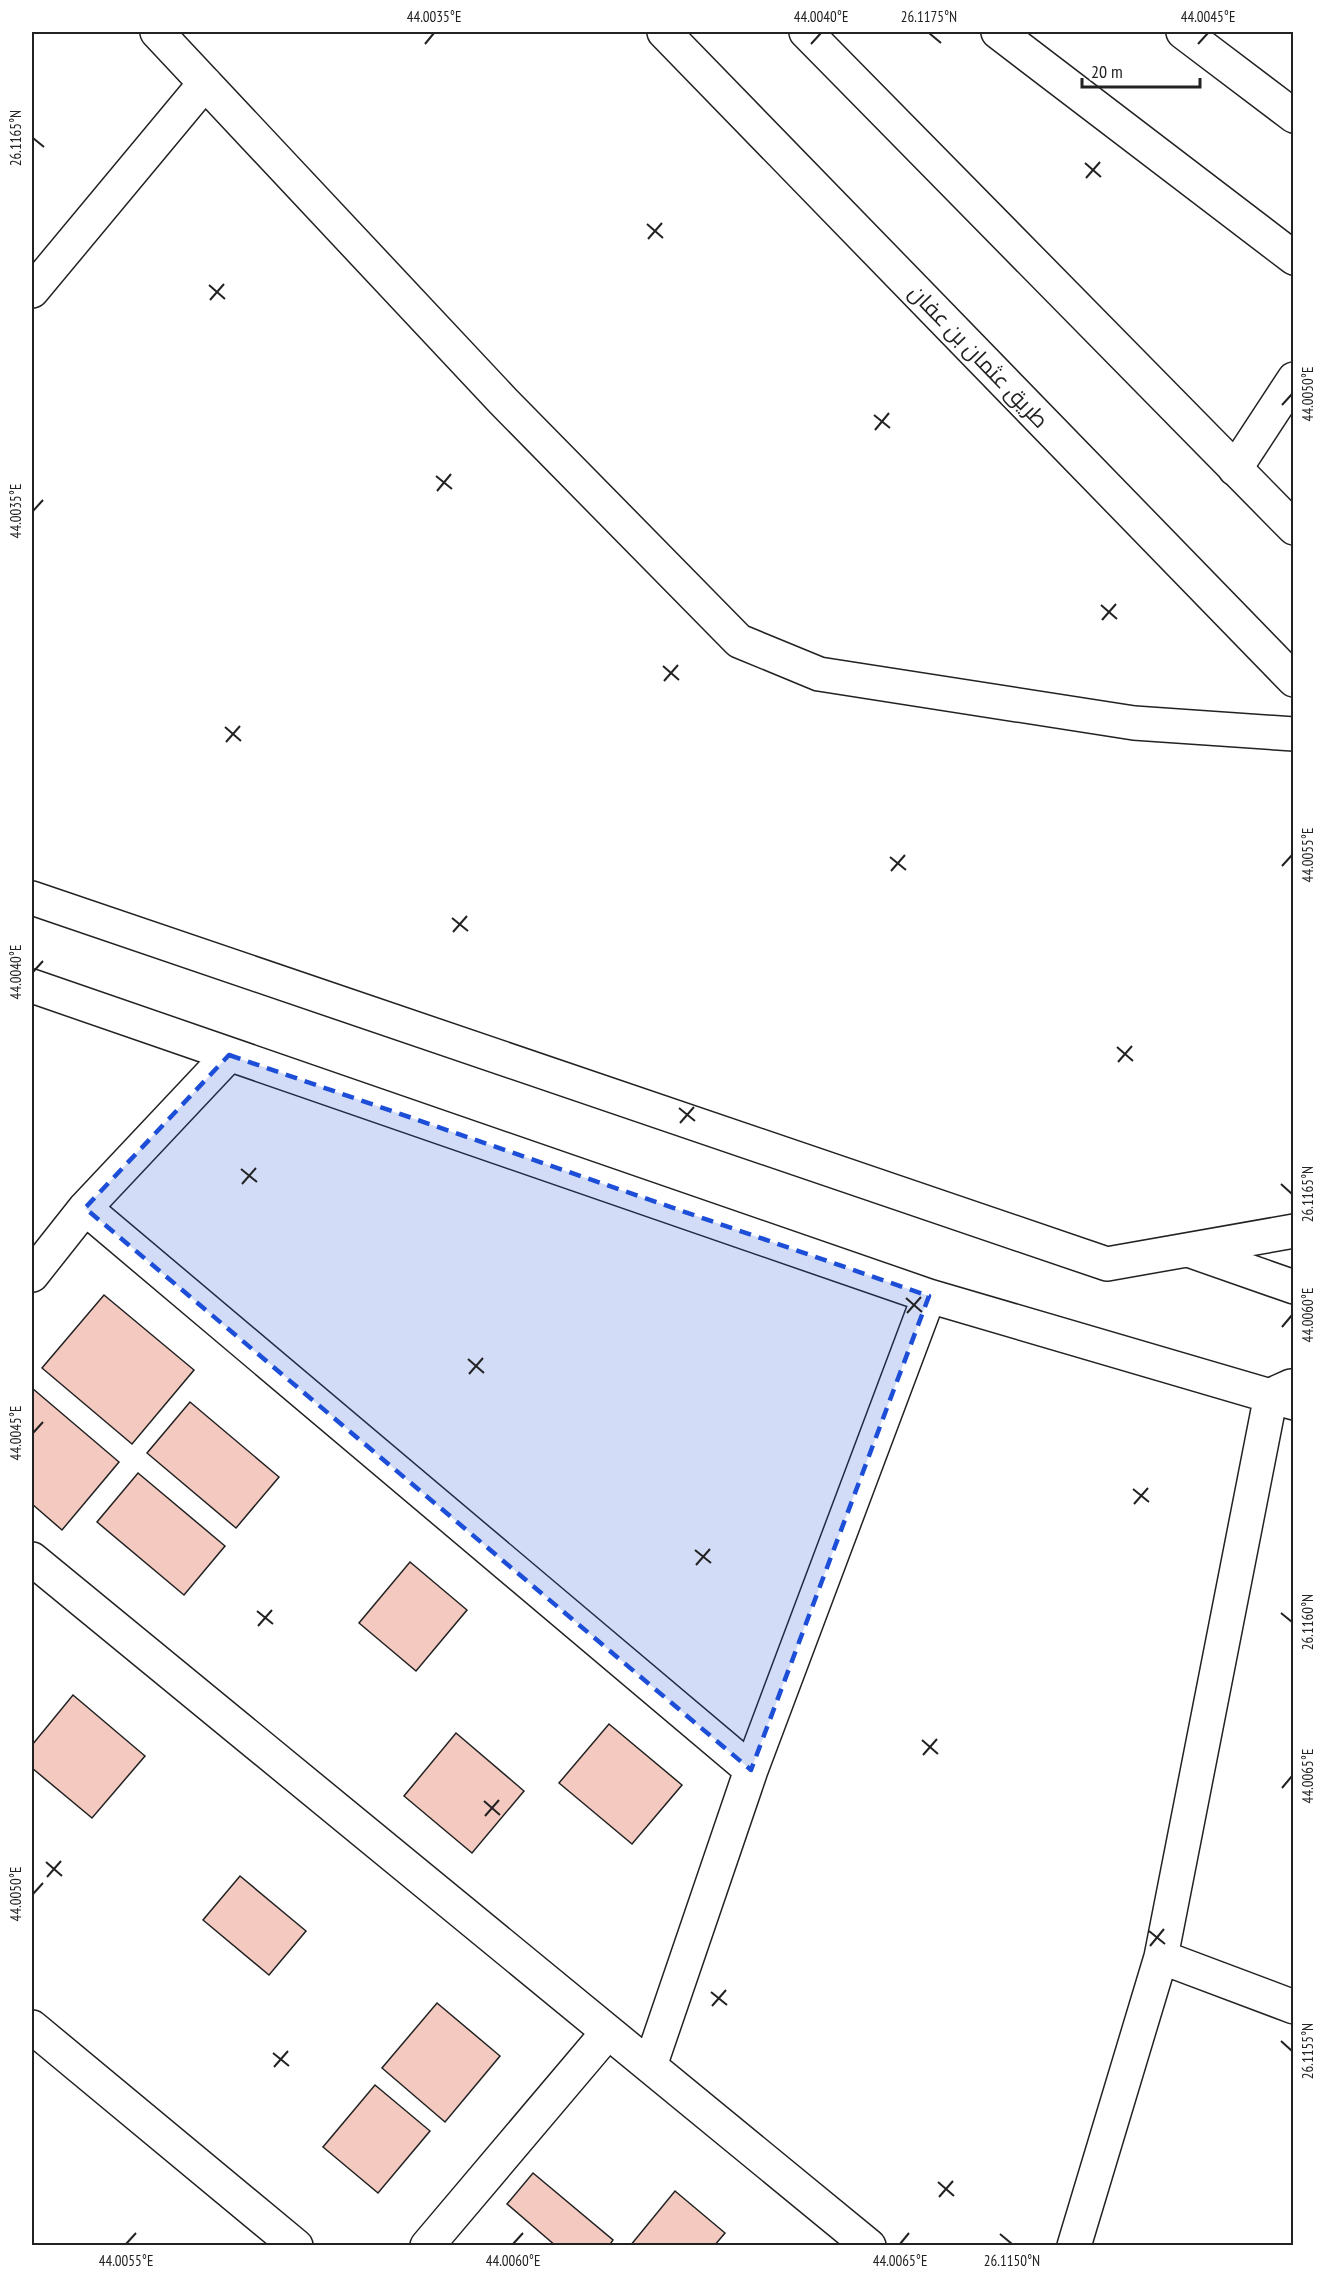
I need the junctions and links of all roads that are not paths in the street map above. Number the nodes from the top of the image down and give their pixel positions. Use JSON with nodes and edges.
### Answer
{"nodes":[{"id":1,"x":157,"y":32,"type":"edge"},
{"id":2,"x":664,"y":32,"type":"edge"},
{"id":3,"x":806,"y":32,"type":"edge"},
{"id":4,"x":998,"y":32,"type":"edge"},
{"id":5,"x":1183,"y":32,"type":"edge"},
{"id":6,"x":205,"y":83,"type":"junction"},
{"id":7,"x":1293,"y":116,"type":"edge"},
{"id":8,"x":1293,"y":258,"type":"edge"},
{"id":9,"x":32,"y":291,"type":"edge"},
{"id":10,"x":1293,"y":379,"type":"edge"},
{"id":11,"x":1235,"y":469,"type":"junction"},
{"id":12,"x":1293,"y":528,"type":"edge"},
{"id":13,"x":1293,"y":680,"type":"edge"},
{"id":14,"x":1293,"y":734,"type":"edge"},
{"id":15,"x":32,"y":898,"type":"edge"},
{"id":16,"x":32,"y":986,"type":"edge"},
{"id":17,"x":229,"y":1054,"type":"junction"},
{"id":18,"x":85,"y":1208,"type":"junction"},
{"id":19,"x":1293,"y":1231,"type":"edge"},
{"id":20,"x":1189,"y":1250,"type":"junction"},
{"id":21,"x":32,"y":1275,"type":"edge"},
{"id":22,"x":1293,"y":1287,"type":"edge"},
{"id":23,"x":929,"y":1296,"type":"junction"},
{"id":24,"x":1286,"y":1394,"type":"edge"},
{"id":25,"x":32,"y":1559,"type":"edge"},
{"id":26,"x":751,"y":1770,"type":"junction"},
{"id":27,"x":1161,"y":1957,"type":"junction"},
{"id":28,"x":1293,"y":2007,"type":"edge"},
{"id":29,"x":32,"y":2027,"type":"edge"},
{"id":30,"x":608,"y":2032,"type":"junction"},
{"id":31,"x":650,"y":2066,"type":"junction"},
{"id":32,"x":296,"y":2246,"type":"edge"},
{"id":33,"x":427,"y":2246,"type":"edge"},
{"id":34,"x":868,"y":2246,"type":"edge"},
{"id":35,"x":1074,"y":2246,"type":"edge"}],
"edges":[{"from":1,"to":6,"type":"street"},
{"from":2,"to":13,"type":"street","name":"طريق عثمان بن عفان"},
{"from":3,"to":11,"type":"street"},
{"from":4,"to":8,"type":"street"},
{"from":5,"to":7,"type":"street"},
{"from":6,"to":9,"type":"street"},
{"from":6,"to":14,"type":"street"},
{"from":10,"to":11,"type":"street"},
{"from":11,"to":12,"type":"street"},
{"from":15,"to":20,"type":"street"},
{"from":16,"to":17,"type":"street"},
{"from":17,"to":18,"type":"street"},
{"from":17,"to":23,"type":"street"},
{"from":18,"to":21,"type":"street"},
{"from":18,"to":26,"type":"street"},
{"from":19,"to":20,"type":"street"},
{"from":20,"to":22,"type":"street"},
{"from":23,"to":24,"type":"street"},
{"from":23,"to":26,"type":"street"},
{"from":24,"to":27,"type":"street"},
{"from":25,"to":30,"type":"street"},
{"from":26,"to":31,"type":"street"},
{"from":27,"to":28,"type":"street"},
{"from":27,"to":35,"type":"street"},
{"from":29,"to":32,"type":"street"},
{"from":30,"to":31,"type":"street"},
{"from":30,"to":33,"type":"street"},
{"from":31,"to":34,"type":"street"}]}
